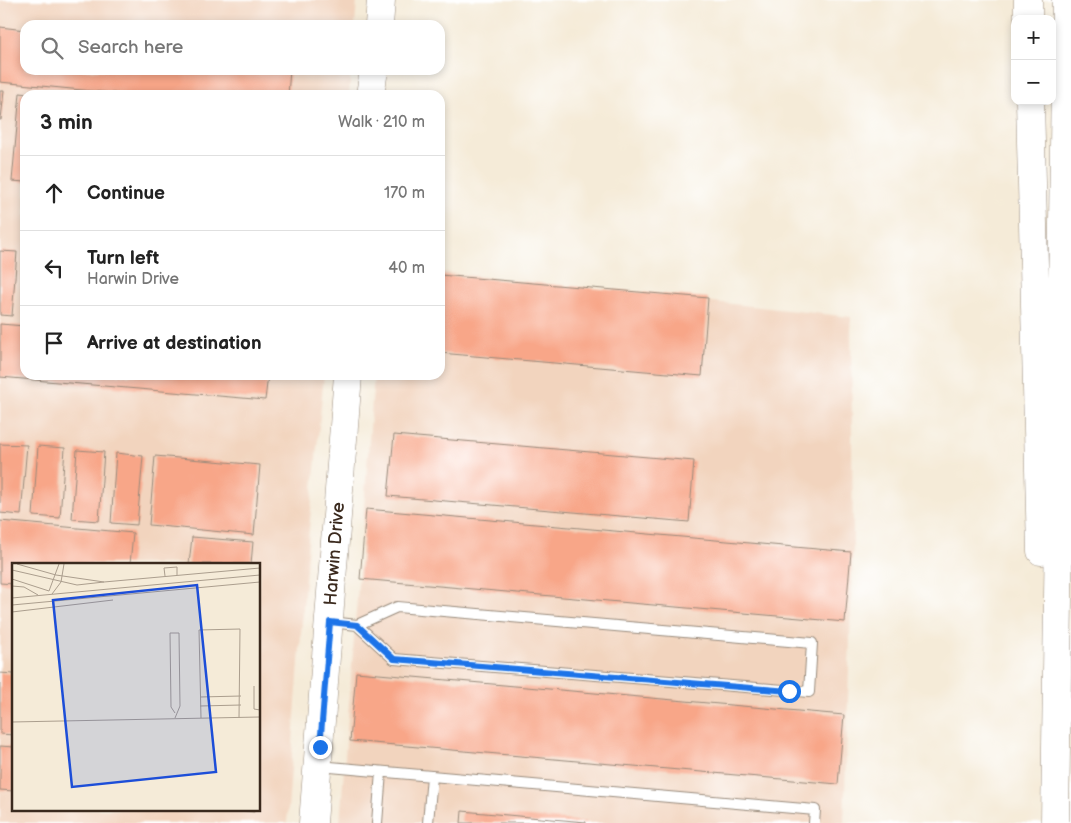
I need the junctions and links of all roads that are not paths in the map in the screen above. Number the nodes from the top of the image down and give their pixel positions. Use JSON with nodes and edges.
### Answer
{"nodes":[{"id":1,"x":381,"y":0,"type":"edge"},
{"id":2,"x":1028,"y":0,"type":"edge"},
{"id":3,"x":1066,"y":0,"type":"edge"},
{"id":4,"x":1028,"y":15,"type":"edge"},
{"id":5,"x":379,"y":20,"type":"edge"},
{"id":6,"x":373,"y":75,"type":"edge"},
{"id":7,"x":371,"y":90,"type":"edge"},
{"id":8,"x":1030,"y":105,"type":"edge"},
{"id":9,"x":348,"y":380,"type":"edge"},
{"id":10,"x":1058,"y":612,"type":"junction"},
{"id":11,"x":330,"y":622,"type":"junction"},
{"id":12,"x":357,"y":625,"type":"junction"},
{"id":13,"x":318,"y":766,"type":"junction"},
{"id":14,"x":381,"y":772,"type":"junction"},
{"id":15,"x":432,"y":776,"type":"junction"},
{"id":16,"x":313,"y":823,"type":"edge"},
{"id":17,"x":377,"y":823,"type":"edge"},
{"id":18,"x":428,"y":823,"type":"edge"},
{"id":19,"x":814,"y":823,"type":"edge"},
{"id":20,"x":1055,"y":823,"type":"edge"}],
"edges":[{"from":1,"to":5,"type":"main road"},
{"from":2,"to":4,"type":"main road"},
{"from":3,"to":10,"type":"main road"},
{"from":6,"to":7,"type":"main road"},
{"from":8,"to":10,"type":"main road"},
{"from":9,"to":11,"type":"main road","name":"Harwin Drive"},
{"from":10,"to":20,"type":"main road"},
{"from":11,"to":12,"type":"lane"},
{"from":11,"to":13,"type":"main road","name":"Harwin Drive"},
{"from":12,"to":12,"type":"lane"},
{"from":13,"to":14,"type":"lane"},
{"from":13,"to":16,"type":"main road","name":"Harwin Drive"},
{"from":14,"to":15,"type":"lane"},
{"from":14,"to":17,"type":"lane"},
{"from":15,"to":18,"type":"lane"},
{"from":15,"to":19,"type":"lane"}]}
